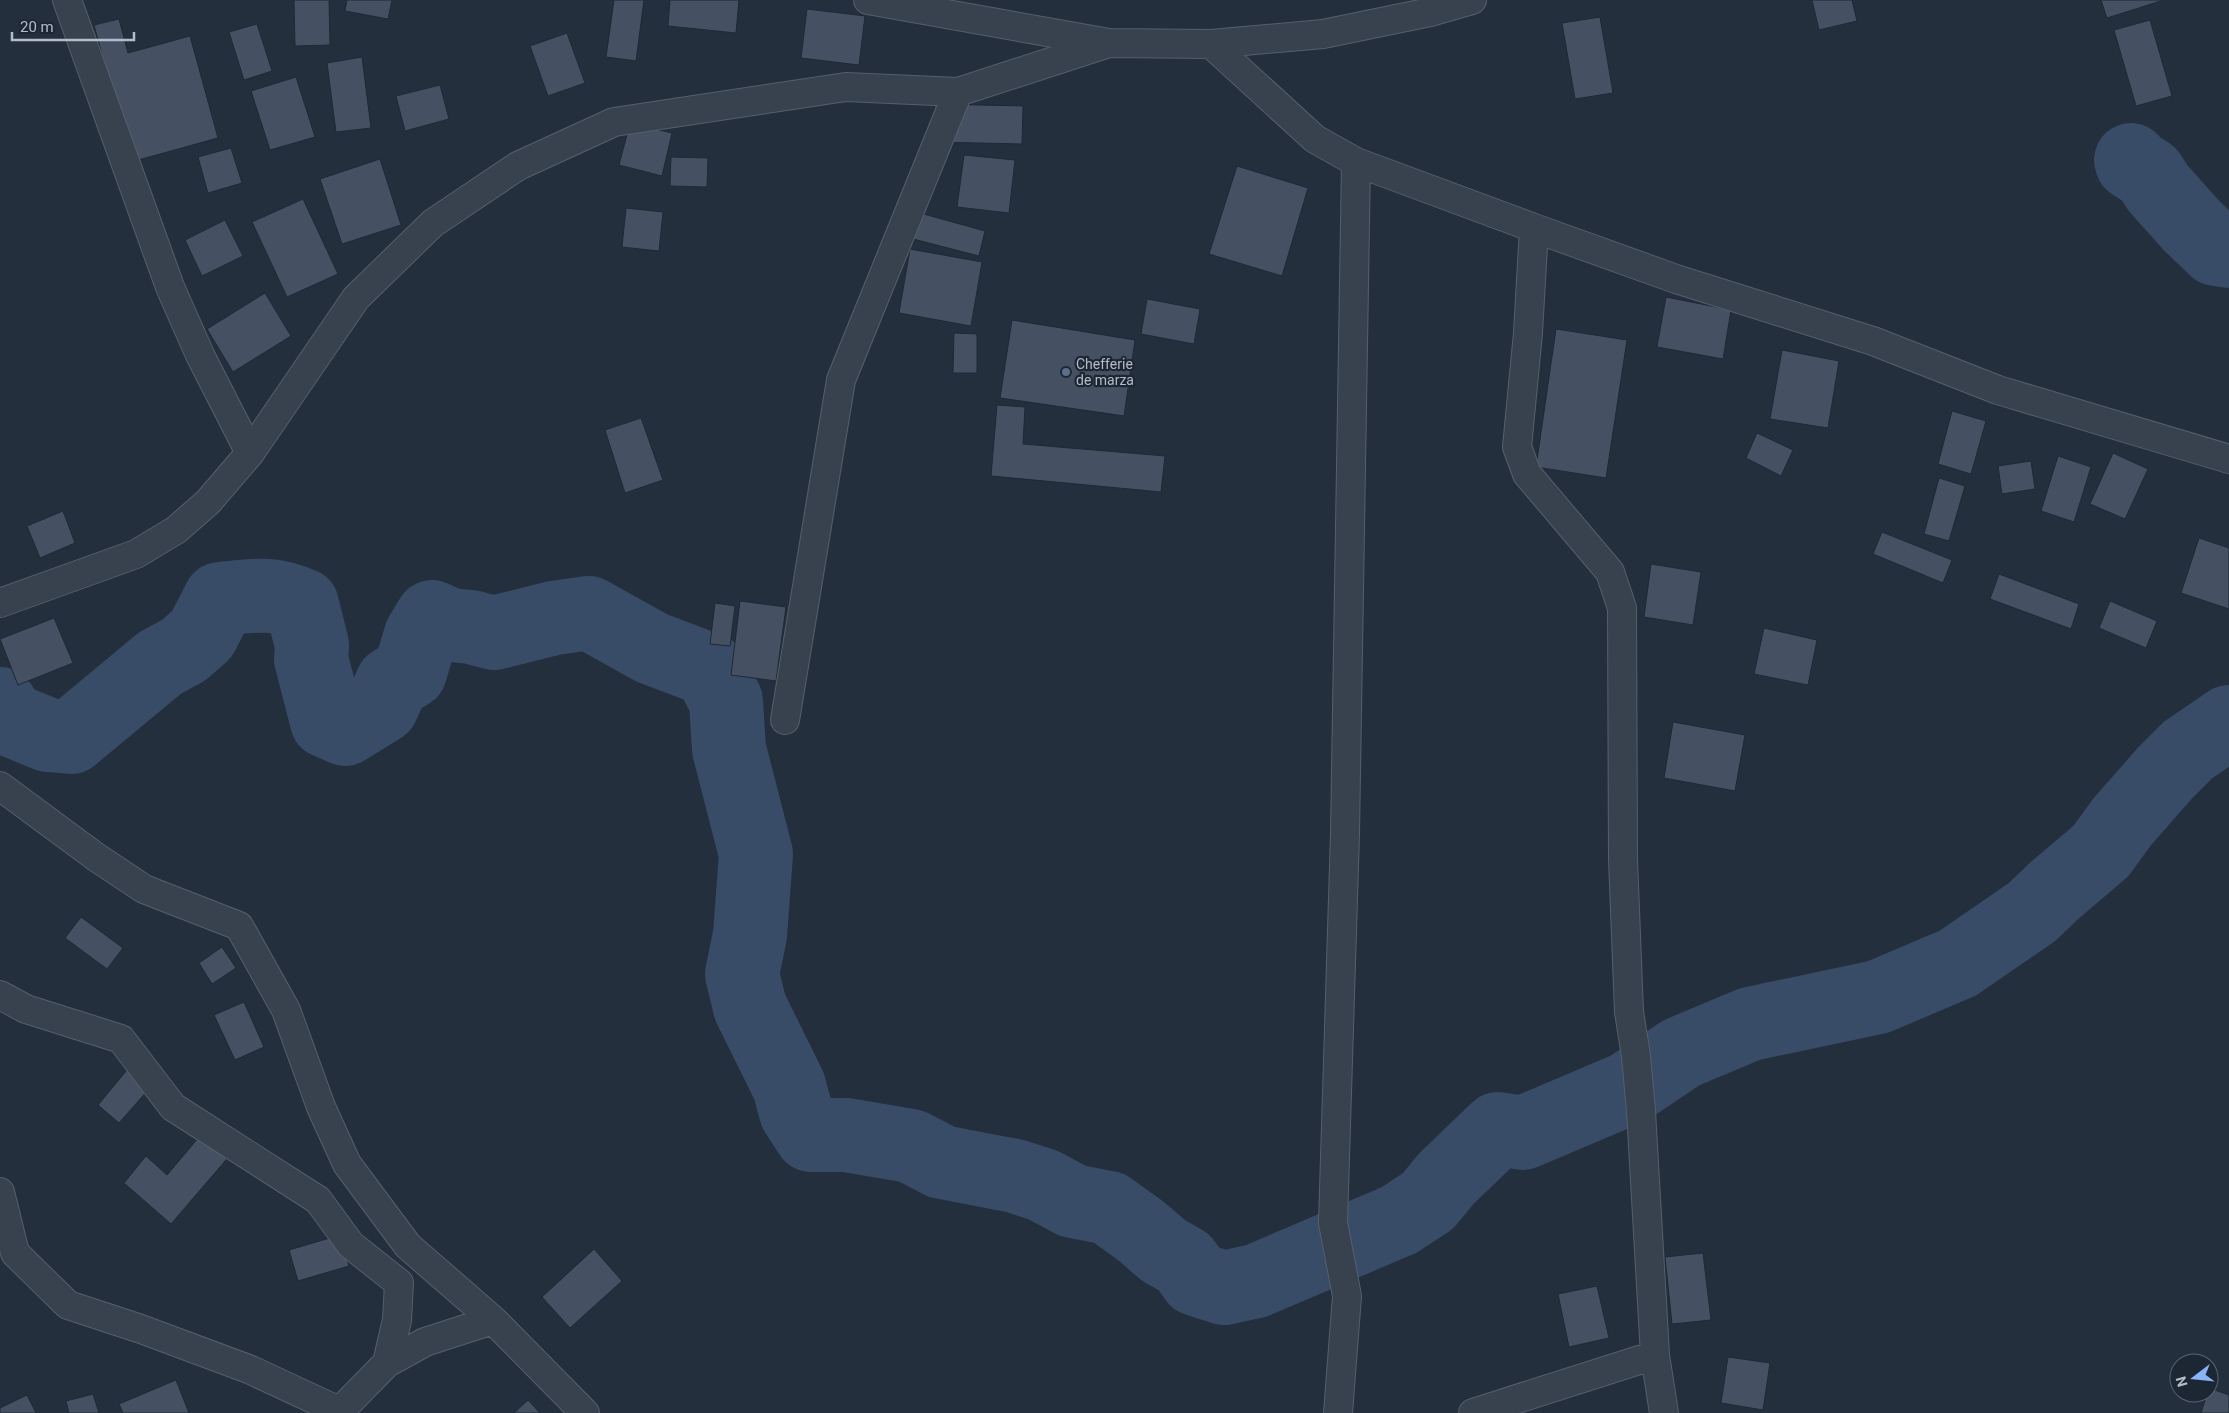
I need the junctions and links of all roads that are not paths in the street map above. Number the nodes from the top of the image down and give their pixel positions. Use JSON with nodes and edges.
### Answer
{"nodes":[{"id":1,"x":67,"y":0,"type":"edge"},
{"id":2,"x":868,"y":0,"type":"edge"},
{"id":3,"x":1472,"y":0,"type":"edge"},
{"id":4,"x":1108,"y":43,"type":"junction"},
{"id":5,"x":1211,"y":44,"type":"junction"},
{"id":6,"x":958,"y":92,"type":"junction"},
{"id":7,"x":1356,"y":162,"type":"junction"},
{"id":8,"x":1534,"y":228,"type":"junction"},
{"id":9,"x":250,"y":453,"type":"junction"},
{"id":10,"x":2229,"y":459,"type":"edge"},
{"id":11,"x":0,"y":581,"type":"edge"},
{"id":12,"x":27,"y":594,"type":"junction"},
{"id":13,"x":0,"y":603,"type":"edge"},
{"id":14,"x":785,"y":720,"type":"dead end"},
{"id":15,"x":0,"y":786,"type":"edge"},
{"id":16,"x":0,"y":995,"type":"edge"},
{"id":17,"x":0,"y":1192,"type":"edge"},
{"id":18,"x":493,"y":1320,"type":"junction"},
{"id":19,"x":1655,"y":1355,"type":"junction"},
{"id":20,"x":387,"y":1363,"type":"junction"},
{"id":21,"x":338,"y":1412,"type":"edge"},
{"id":22,"x":585,"y":1413,"type":"edge"},
{"id":23,"x":1338,"y":1413,"type":"edge"},
{"id":24,"x":1473,"y":1413,"type":"edge"},
{"id":25,"x":1664,"y":1413,"type":"edge"}],
"edges":[{"from":1,"to":9,"type":"street"},
{"from":2,"to":4,"type":"street"},
{"from":3,"to":5,"type":"street"},
{"from":4,"to":5,"type":"street"},
{"from":4,"to":6,"type":"street"},
{"from":5,"to":7,"type":"street"},
{"from":6,"to":9,"type":"street"},
{"from":6,"to":14,"type":"street"},
{"from":7,"to":8,"type":"street"},
{"from":7,"to":23,"type":"street"},
{"from":8,"to":10,"type":"street"},
{"from":8,"to":19,"type":"street"},
{"from":9,"to":12,"type":"street"},
{"from":11,"to":12,"type":"street"},
{"from":12,"to":13,"type":"street"},
{"from":15,"to":18,"type":"street"},
{"from":16,"to":20,"type":"street"},
{"from":17,"to":21,"type":"street"},
{"from":18,"to":20,"type":"street"},
{"from":18,"to":22,"type":"street"},
{"from":19,"to":24,"type":"street"},
{"from":19,"to":25,"type":"street"},
{"from":20,"to":21,"type":"street"}]}
